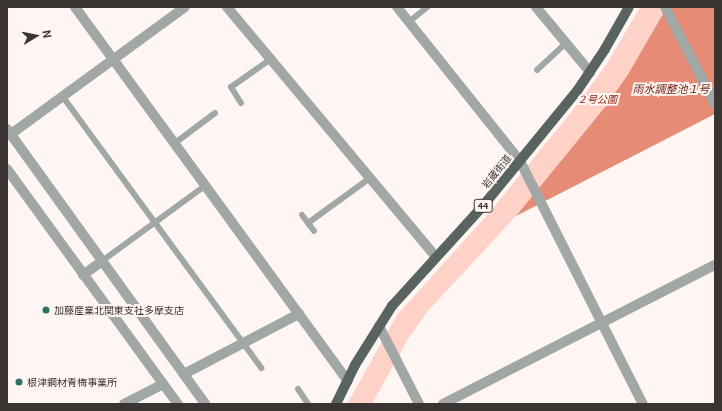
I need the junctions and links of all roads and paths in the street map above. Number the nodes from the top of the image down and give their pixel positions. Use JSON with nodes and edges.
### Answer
{"nodes":[{"id":1,"x":75,"y":7,"type":"edge"},
{"id":2,"x":185,"y":7,"type":"edge"},
{"id":3,"x":227,"y":7,"type":"edge"},
{"id":4,"x":397,"y":7,"type":"edge"},
{"id":5,"x":427,"y":7,"type":"edge"},
{"id":6,"x":536,"y":7,"type":"edge"},
{"id":7,"x":629,"y":7,"type":"edge"},
{"id":8,"x":665,"y":7,"type":"edge"},
{"id":9,"x":410,"y":21,"type":"junction"},
{"id":10,"x":566,"y":43,"type":"junction"},
{"id":11,"x":271,"y":59,"type":"junction"},
{"id":12,"x":113,"y":60,"type":"junction"},
{"id":13,"x":537,"y":70,"type":"dead end"},
{"id":14,"x":590,"y":72,"type":"junction"},
{"id":15,"x":63,"y":97,"type":"junction"},
{"id":16,"x":241,"y":103,"type":"dead end"},
{"id":17,"x":715,"y":104,"type":"edge"},
{"id":18,"x":215,"y":113,"type":"dead end"},
{"id":19,"x":9,"y":132,"type":"edge"},
{"id":20,"x":175,"y":143,"type":"junction"},
{"id":21,"x":520,"y":161,"type":"junction"},
{"id":22,"x":7,"y":169,"type":"edge"},
{"id":23,"x":370,"y":178,"type":"junction"},
{"id":24,"x":206,"y":186,"type":"junction"},
{"id":25,"x":302,"y":215,"type":"dead end"},
{"id":26,"x":308,"y":223,"type":"junction"},
{"id":27,"x":154,"y":224,"type":"junction"},
{"id":28,"x":314,"y":231,"type":"dead end"},
{"id":29,"x":436,"y":257,"type":"junction"},
{"id":30,"x":102,"y":261,"type":"junction"},
{"id":31,"x":715,"y":265,"type":"edge"},
{"id":32,"x":83,"y":275,"type":"junction"},
{"id":33,"x":299,"y":314,"type":"junction"},
{"id":34,"x":602,"y":323,"type":"junction"},
{"id":35,"x":379,"y":326,"type":"junction"},
{"id":36,"x":242,"y":344,"type":"junction"},
{"id":37,"x":261,"y":368,"type":"dead end"},
{"id":38,"x":184,"y":374,"type":"junction"},
{"id":39,"x":348,"y":381,"type":"junction"},
{"id":40,"x":163,"y":384,"type":"junction"},
{"id":41,"x":298,"y":389,"type":"dead end"},
{"id":42,"x":124,"y":404,"type":"edge"},
{"id":43,"x":178,"y":404,"type":"edge"},
{"id":44,"x":205,"y":404,"type":"edge"},
{"id":45,"x":308,"y":404,"type":"edge"},
{"id":46,"x":336,"y":404,"type":"edge"},
{"id":47,"x":419,"y":404,"type":"edge"},
{"id":48,"x":443,"y":404,"type":"edge"},
{"id":49,"x":644,"y":404,"type":"edge"}],
"edges":[{"from":1,"to":12,"type":"street"},
{"from":2,"to":12,"type":"street"},
{"from":3,"to":11,"type":"street"},
{"from":4,"to":9,"type":"street"},
{"from":5,"to":9,"type":"lane"},
{"from":6,"to":10,"type":"street"},
{"from":7,"to":14,"type":"main road","name":"岩蔵街道","number":"44"},
{"from":8,"to":17,"type":"street"},
{"from":9,"to":21,"type":"street"},
{"from":10,"to":13,"type":"lane"},
{"from":10,"to":14,"type":"street"},
{"from":11,"to":16,"type":"lane"},
{"from":11,"to":23,"type":"street"},
{"from":12,"to":15,"type":"street"},
{"from":12,"to":20,"type":"street"},
{"from":14,"to":21,"type":"main road","name":"岩蔵街道","number":"44"},
{"from":15,"to":19,"type":"street"},
{"from":15,"to":27,"type":"lane"},
{"from":18,"to":20,"type":"lane"},
{"from":19,"to":30,"type":"street"},
{"from":20,"to":24,"type":"street"},
{"from":21,"to":29,"type":"main road","name":"岩蔵街道","number":"44"},
{"from":21,"to":34,"type":"street"},
{"from":22,"to":32,"type":"street"},
{"from":23,"to":26,"type":"lane"},
{"from":23,"to":29,"type":"street"},
{"from":24,"to":27,"type":"lane"},
{"from":24,"to":33,"type":"street"},
{"from":25,"to":26,"type":"lane"},
{"from":26,"to":28,"type":"lane"},
{"from":27,"to":30,"type":"lane"},
{"from":27,"to":36,"type":"lane"},
{"from":29,"to":35,"type":"main road","name":"岩蔵街道","number":"44"},
{"from":30,"to":32,"type":"street"},
{"from":30,"to":38,"type":"street"},
{"from":31,"to":34,"type":"street"},
{"from":32,"to":40,"type":"street"},
{"from":33,"to":36,"type":"street"},
{"from":33,"to":39,"type":"street"},
{"from":34,"to":48,"type":"street"},
{"from":34,"to":49,"type":"street"},
{"from":35,"to":39,"type":"main road","name":"岩蔵街道","number":"44"},
{"from":35,"to":47,"type":"street"},
{"from":36,"to":37,"type":"lane"},
{"from":36,"to":38,"type":"street"},
{"from":38,"to":44,"type":"street"},
{"from":39,"to":46,"type":"main road","name":"岩蔵街道","number":"44"},
{"from":40,"to":42,"type":"street"},
{"from":40,"to":43,"type":"street"},
{"from":41,"to":45,"type":"lane"}]}
